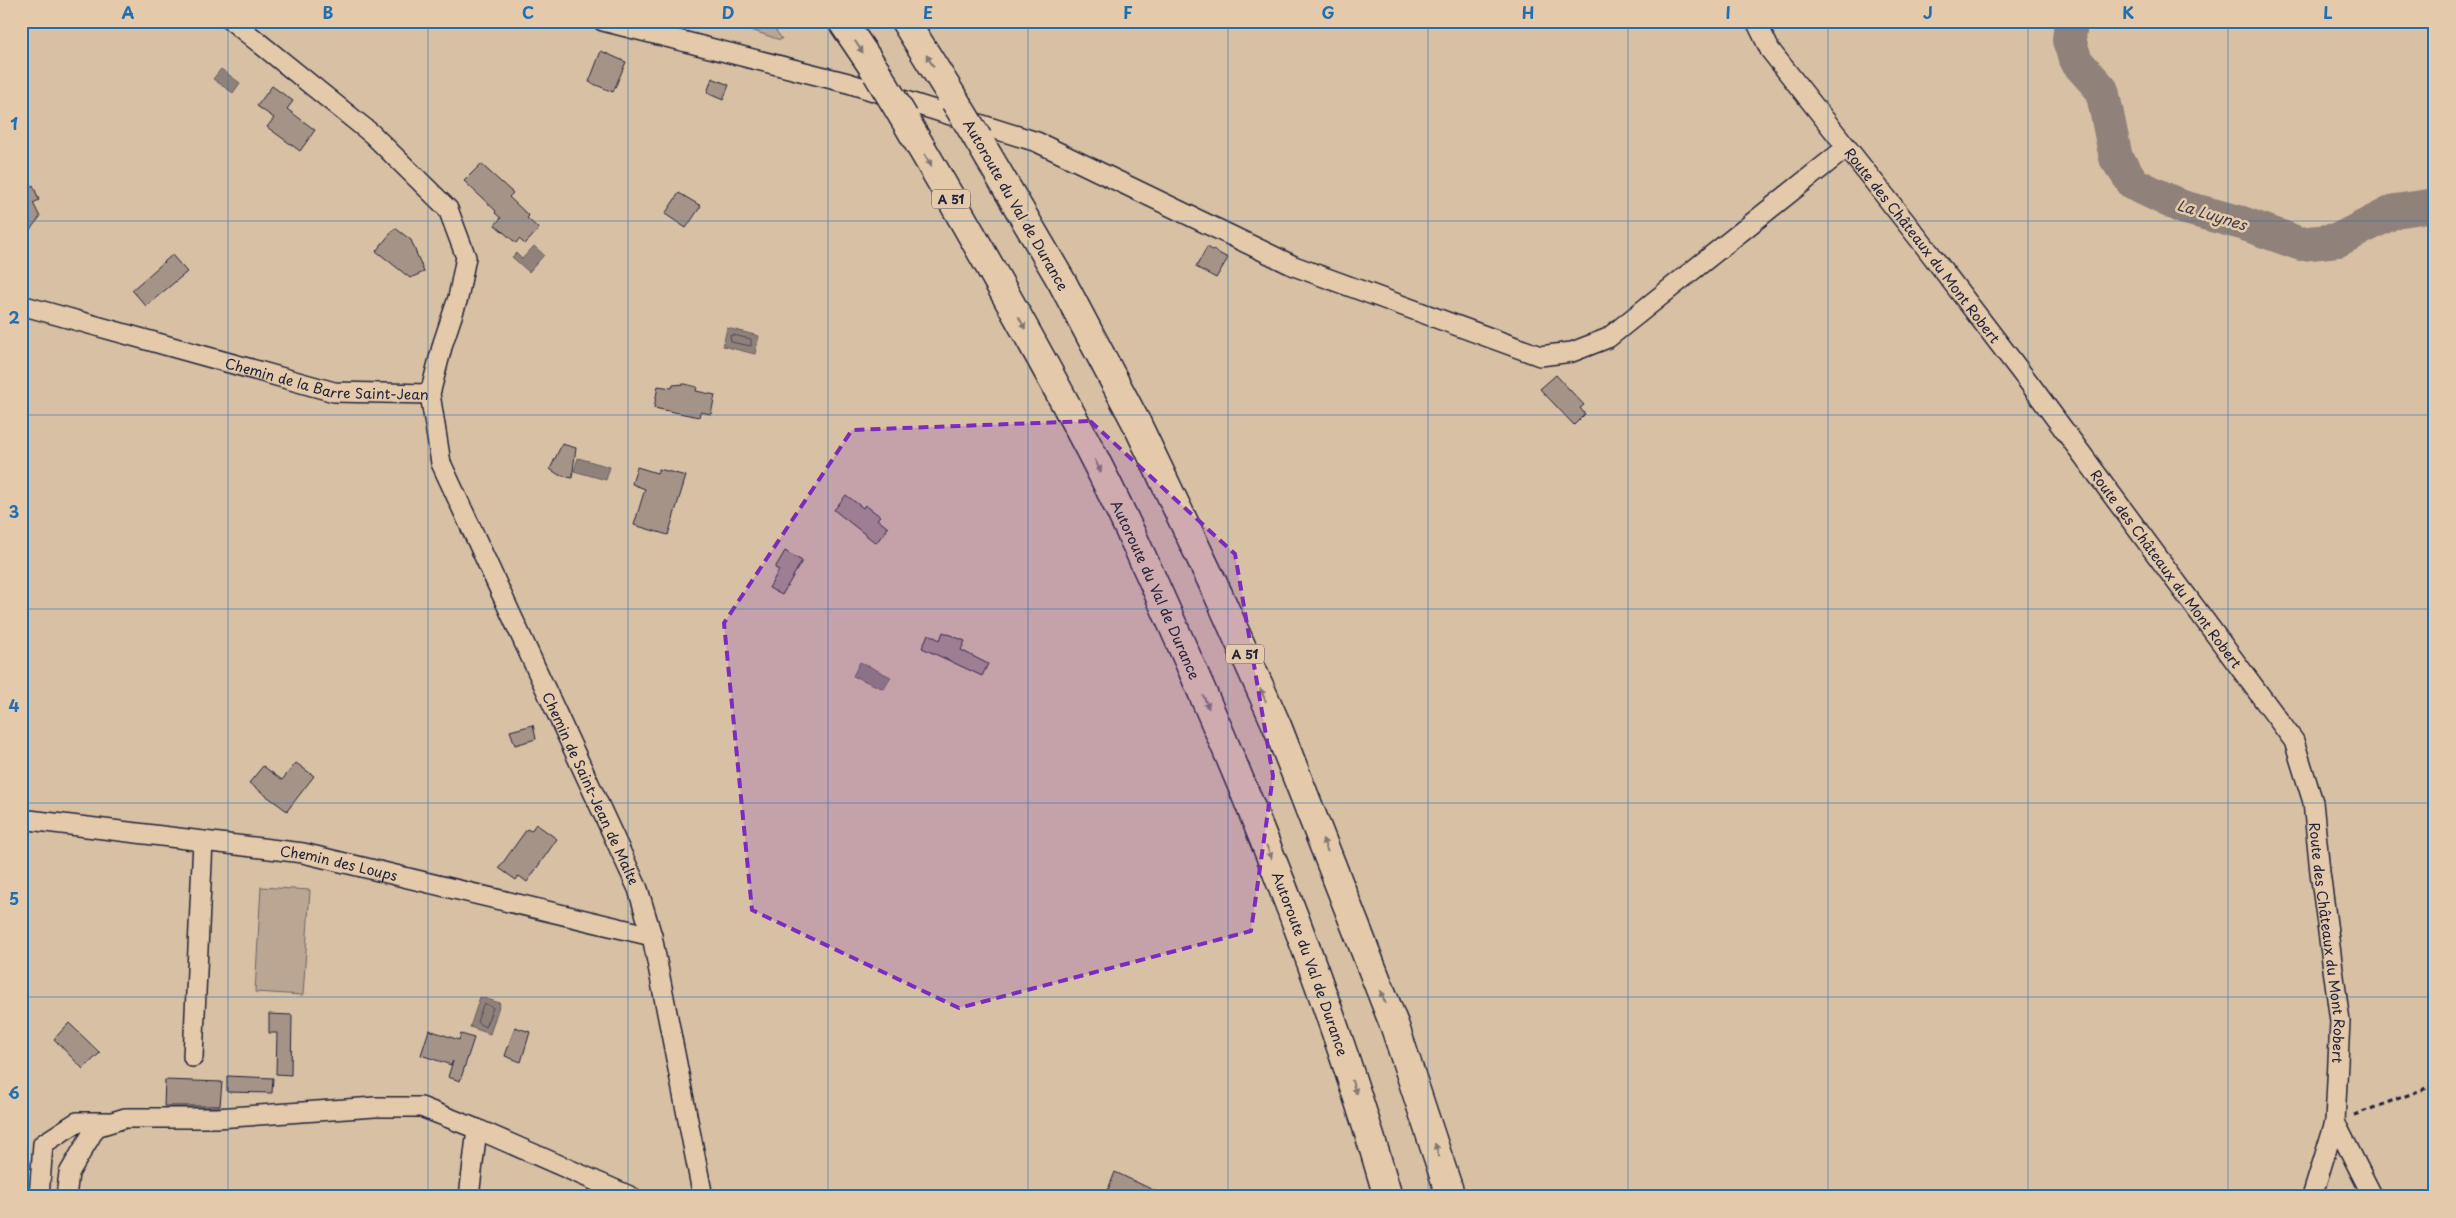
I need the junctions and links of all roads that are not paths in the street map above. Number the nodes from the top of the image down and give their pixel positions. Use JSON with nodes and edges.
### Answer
{"nodes":[{"id":1,"x":232,"y":21,"type":"edge"},
{"id":2,"x":603,"y":21,"type":"edge"},
{"id":3,"x":842,"y":21,"type":"edge"},
{"id":4,"x":905,"y":21,"type":"edge"},
{"id":5,"x":1756,"y":21,"type":"edge"},
{"id":6,"x":1846,"y":148,"type":"junction"},
{"id":7,"x":21,"y":305,"type":"edge"},
{"id":8,"x":430,"y":394,"type":"junction"},
{"id":9,"x":21,"y":819,"type":"edge"},
{"id":10,"x":203,"y":841,"type":"junction"},
{"id":11,"x":652,"y":936,"type":"junction"},
{"id":12,"x":193,"y":1057,"type":"dead end"},
{"id":13,"x":113,"y":1122,"type":"junction"},
{"id":14,"x":2335,"y":1122,"type":"junction"},
{"id":15,"x":477,"y":1129,"type":"junction"},
{"id":16,"x":1384,"y":1188,"type":"edge"},
{"id":17,"x":701,"y":1195,"type":"edge"},
{"id":18,"x":39,"y":1197,"type":"edge"},
{"id":19,"x":66,"y":1197,"type":"edge"},
{"id":20,"x":469,"y":1197,"type":"edge"},
{"id":21,"x":632,"y":1197,"type":"edge"},
{"id":22,"x":1451,"y":1197,"type":"edge"},
{"id":23,"x":2312,"y":1197,"type":"edge"},
{"id":24,"x":2373,"y":1197,"type":"edge"}],
"edges":[{"from":1,"to":8,"type":"street","name":"Chemin de la Barre Saint-Jean"},
{"from":2,"to":6,"type":"street"},
{"from":3,"to":16,"type":"highway","name":"Autoroute du Val de Durance","number":"A 51","one_way":true,"bridge":true},
{"from":22,"to":4,"type":"highway","name":"Autoroute du Val de Durance","number":"A 51","one_way":true,"bridge":true},
{"from":5,"to":6,"type":"street","name":"Route des Châteaux du Mont Robert"},
{"from":6,"to":14,"type":"street","name":"Route des Châteaux du Mont Robert"},
{"from":7,"to":8,"type":"street","name":"Chemin de la Barre Saint-Jean"},
{"from":8,"to":11,"type":"street","name":"Chemin de Saint-Jean de Malte"},
{"from":9,"to":10,"type":"street","name":"Chemin des Loups"},
{"from":10,"to":11,"type":"street","name":"Chemin des Loups"},
{"from":10,"to":12,"type":"street"},
{"from":11,"to":17,"type":"street","name":"Chemin de Saint-Jean de Malte"},
{"from":13,"to":15,"type":"street"},
{"from":13,"to":18,"type":"street"},
{"from":13,"to":19,"type":"street"},
{"from":14,"to":23,"type":"street"},
{"from":14,"to":24,"type":"street","name":"Route des Châteaux du Mont Robert"},
{"from":15,"to":20,"type":"street"},
{"from":15,"to":21,"type":"street"}]}
